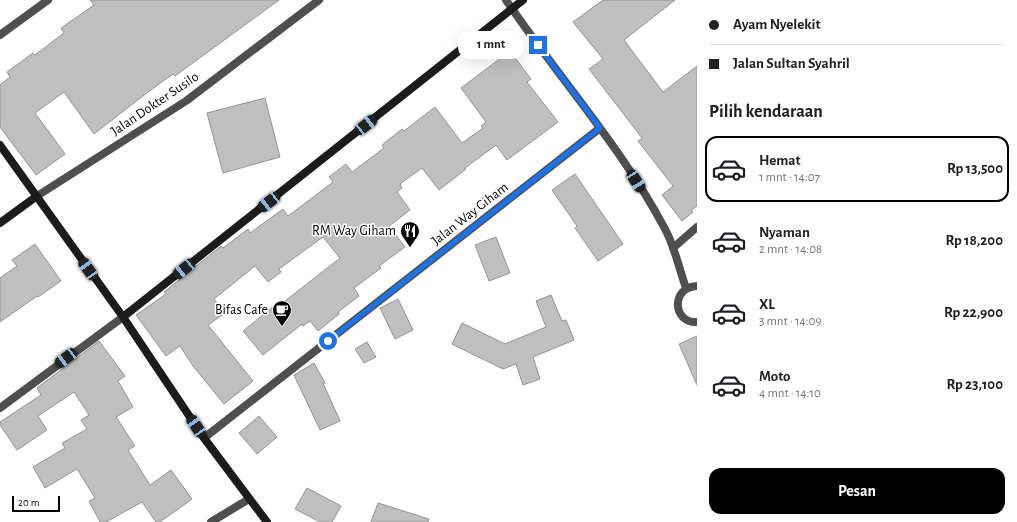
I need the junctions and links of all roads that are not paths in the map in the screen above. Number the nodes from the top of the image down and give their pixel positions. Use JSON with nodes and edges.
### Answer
{"nodes":[{"id":1,"x":48,"y":0,"type":"edge"},
{"id":2,"x":319,"y":0,"type":"edge"},
{"id":3,"x":506,"y":0,"type":"edge"},
{"id":4,"x":523,"y":0,"type":"edge"},
{"id":5,"x":512,"y":9,"type":"junction"},
{"id":6,"x":0,"y":35,"type":"edge"},
{"id":7,"x":600,"y":128,"type":"junction"},
{"id":8,"x":0,"y":145,"type":"edge"},
{"id":9,"x":37,"y":196,"type":"junction"},
{"id":10,"x":0,"y":223,"type":"edge"},
{"id":11,"x":697,"y":227,"type":"edge"},
{"id":12,"x":673,"y":248,"type":"junction"},
{"id":13,"x":697,"y":286,"type":"edge"},
{"id":14,"x":686,"y":288,"type":"junction"},
{"id":15,"x":123,"y":317,"type":"junction"},
{"id":16,"x":697,"y":322,"type":"edge"},
{"id":17,"x":0,"y":408,"type":"edge"},
{"id":18,"x":204,"y":438,"type":"junction"},
{"id":19,"x":249,"y":499,"type":"junction"},
{"id":20,"x":211,"y":522,"type":"edge"},
{"id":21,"x":267,"y":522,"type":"edge"}],
"edges":[{"from":1,"to":6,"type":"street"},
{"from":2,"to":9,"type":"street","name":"Jalan Dokter Susilo"},
{"from":3,"to":5,"type":"street"},
{"from":4,"to":5,"type":"main road"},
{"from":5,"to":7,"type":"street"},
{"from":5,"to":15,"type":"main road"},
{"from":7,"to":12,"type":"street"},
{"from":7,"to":18,"type":"street","name":"Jalan Way Giham"},
{"from":8,"to":9,"type":"main road"},
{"from":9,"to":10,"type":"main road","name":"Jalan Dokter Susilo"},
{"from":9,"to":15,"type":"main road"},
{"from":11,"to":12,"type":"street"},
{"from":12,"to":14,"type":"street"},
{"from":13,"to":14,"type":"street"},
{"from":14,"to":16,"type":"street"},
{"from":15,"to":17,"type":"street"},
{"from":15,"to":18,"type":"main road"},
{"from":18,"to":19,"type":"main road"},
{"from":19,"to":20,"type":"street"},
{"from":19,"to":21,"type":"main road"}]}
